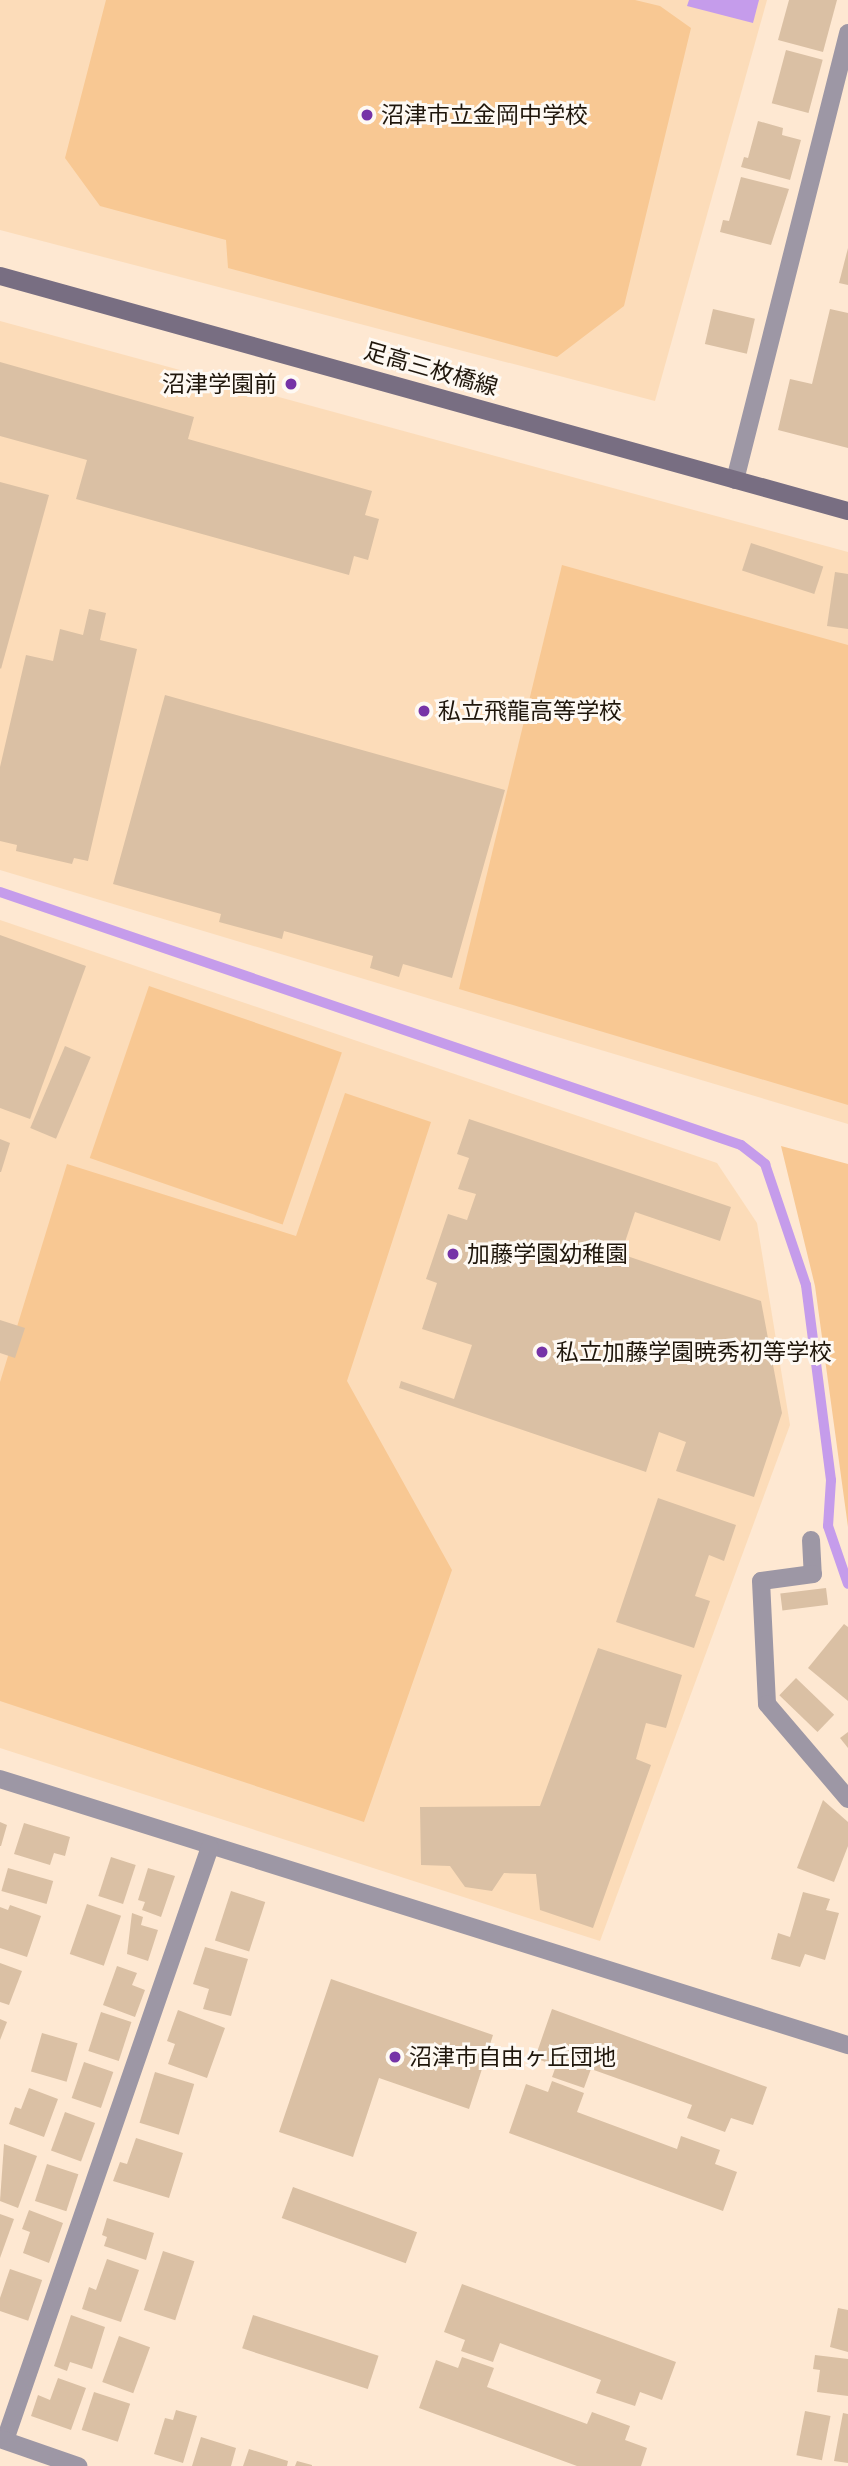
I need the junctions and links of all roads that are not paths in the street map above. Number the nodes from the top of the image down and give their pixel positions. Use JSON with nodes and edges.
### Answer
{"nodes":[{"id":1,"x":848,"y":33,"type":"edge"},
{"id":2,"x":0,"y":276,"type":"edge"},
{"id":3,"x":735,"y":480,"type":"junction"},
{"id":4,"x":848,"y":511,"type":"edge"},
{"id":5,"x":811,"y":1540,"type":"dead end"},
{"id":6,"x":0,"y":1779,"type":"edge"},
{"id":7,"x":848,"y":1800,"type":"edge"},
{"id":8,"x":210,"y":1847,"type":"junction"},
{"id":9,"x":848,"y":2045,"type":"edge"},
{"id":10,"x":3,"y":2440,"type":"edge"},
{"id":11,"x":78,"y":2466,"type":"edge"}],
"edges":[{"from":1,"to":3,"type":"street"},
{"from":2,"to":3,"type":"main road","name":"足高三枚橋線"},
{"from":3,"to":4,"type":"main road","name":"足高三枚橋線"},
{"from":5,"to":7,"type":"street"},
{"from":6,"to":8,"type":"street"},
{"from":8,"to":9,"type":"street"},
{"from":8,"to":10,"type":"street"},
{"from":10,"to":11,"type":"street"}]}
